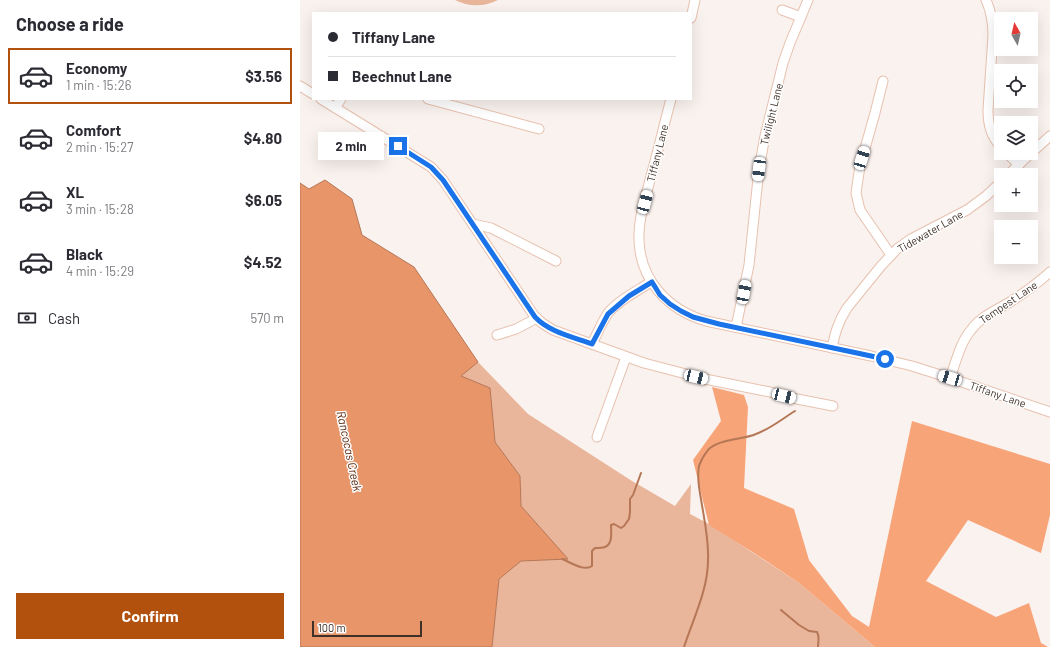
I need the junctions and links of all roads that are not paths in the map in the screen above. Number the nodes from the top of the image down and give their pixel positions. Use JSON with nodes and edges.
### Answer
{"nodes":[{"id":1,"x":696,"y":0,"type":"edge"},
{"id":2,"x":808,"y":0,"type":"edge"},
{"id":3,"x":986,"y":0,"type":"edge"},
{"id":4,"x":782,"y":10,"type":"dead end"},
{"id":5,"x":692,"y":14,"type":"edge"},
{"id":6,"x":801,"y":17,"type":"junction"},
{"id":7,"x":300,"y":78,"type":"edge"},
{"id":8,"x":883,"y":80,"type":"dead end"},
{"id":9,"x":302,"y":86,"type":"edge"},
{"id":10,"x":312,"y":93,"type":"edge"},
{"id":11,"x":323,"y":100,"type":"edge"},
{"id":12,"x":340,"y":100,"type":"edge"},
{"id":13,"x":432,"y":100,"type":"edge"},
{"id":14,"x":671,"y":100,"type":"edge"},
{"id":15,"x":336,"y":108,"type":"junction"},
{"id":16,"x":539,"y":129,"type":"dead end"},
{"id":17,"x":1050,"y":136,"type":"edge"},
{"id":18,"x":994,"y":138,"type":"edge"},
{"id":19,"x":1038,"y":147,"type":"edge"},
{"id":20,"x":1015,"y":160,"type":"edge"},
{"id":21,"x":1023,"y":160,"type":"edge"},
{"id":22,"x":1019,"y":164,"type":"junction"},
{"id":23,"x":1015,"y":168,"type":"edge"},
{"id":24,"x":994,"y":189,"type":"edge"},
{"id":25,"x":473,"y":224,"type":"junction"},
{"id":26,"x":891,"y":255,"type":"junction"},
{"id":27,"x":556,"y":261,"type":"dead end"},
{"id":28,"x":1050,"y":272,"type":"edge"},
{"id":29,"x":652,"y":282,"type":"junction"},
{"id":30,"x":537,"y":318,"type":"junction"},
{"id":31,"x":736,"y":327,"type":"junction"},
{"id":32,"x":497,"y":336,"type":"dead end"},
{"id":33,"x":592,"y":344,"type":"junction"},
{"id":34,"x":832,"y":348,"type":"junction"},
{"id":35,"x":626,"y":357,"type":"junction"},
{"id":36,"x":950,"y":378,"type":"junction"},
{"id":37,"x":833,"y":406,"type":"dead end"},
{"id":38,"x":1050,"y":412,"type":"edge"},
{"id":39,"x":597,"y":438,"type":"dead end"}],
"edges":[{"from":1,"to":5,"type":"street"},
{"from":2,"to":6,"type":"street","name":"Twilight Lane"},
{"from":3,"to":18,"type":"street"},
{"from":4,"to":6,"type":"street"},
{"from":6,"to":31,"type":"street","name":"Twilight Lane"},
{"from":7,"to":9,"type":"street"},
{"from":8,"to":26,"type":"street"},
{"from":9,"to":10,"type":"street"},
{"from":11,"to":15,"type":"street"},
{"from":12,"to":15,"type":"street"},
{"from":13,"to":16,"type":"street"},
{"from":14,"to":29,"type":"street","name":"Tiffany Lane"},
{"from":15,"to":25,"type":"street"},
{"from":17,"to":19,"type":"street"},
{"from":20,"to":22,"type":"street"},
{"from":21,"to":22,"type":"street"},
{"from":22,"to":23,"type":"street"},
{"from":24,"to":26,"type":"street","name":"Tidewater Lane"},
{"from":25,"to":27,"type":"street"},
{"from":25,"to":30,"type":"street"},
{"from":26,"to":34,"type":"street","name":"Tidewater Lane"},
{"from":28,"to":36,"type":"street","name":"Tempest Lane"},
{"from":29,"to":31,"type":"street","name":"Tiffany Lane"},
{"from":29,"to":33,"type":"street"},
{"from":30,"to":32,"type":"street"},
{"from":30,"to":33,"type":"street"},
{"from":31,"to":34,"type":"street","name":"Tiffany Lane"},
{"from":33,"to":35,"type":"street"},
{"from":34,"to":36,"type":"street","name":"Tiffany Lane"},
{"from":35,"to":37,"type":"street"},
{"from":35,"to":39,"type":"street"},
{"from":36,"to":38,"type":"street","name":"Tiffany Lane"}]}
